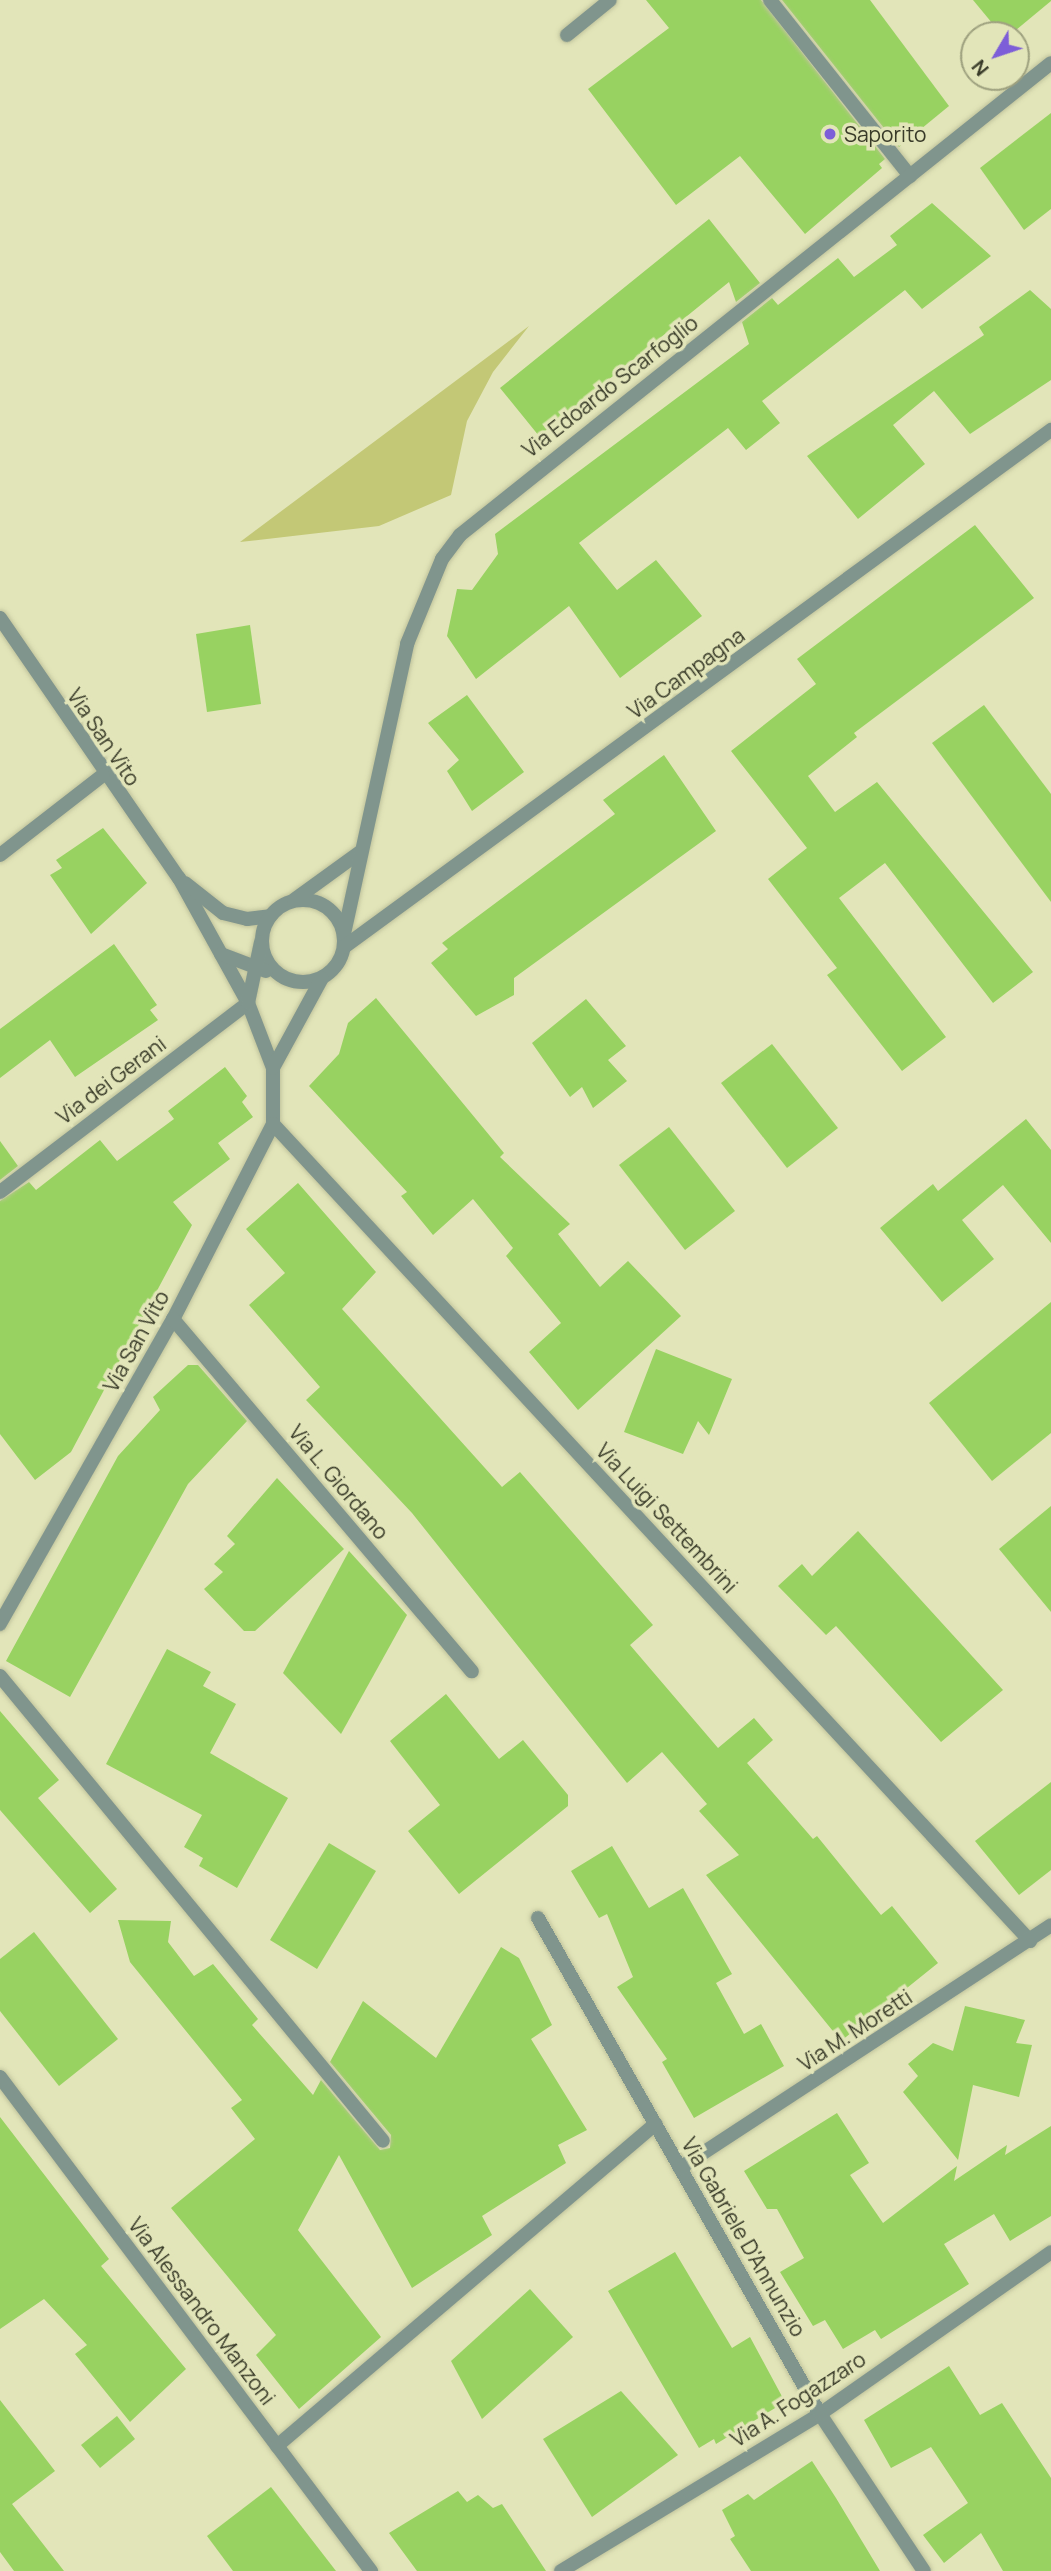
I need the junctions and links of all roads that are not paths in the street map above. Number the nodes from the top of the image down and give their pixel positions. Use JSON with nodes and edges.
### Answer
{"nodes":[{"id":1,"x":610,"y":0,"type":"edge"},
{"id":2,"x":770,"y":0,"type":"edge"},
{"id":3,"x":566,"y":35,"type":"dead end"},
{"id":4,"x":1051,"y":63,"type":"edge"},
{"id":5,"x":910,"y":176,"type":"junction"},
{"id":6,"x":1051,"y":430,"type":"edge"},
{"id":7,"x":0,"y":618,"type":"edge"},
{"id":8,"x":103,"y":775,"type":"junction"},
{"id":9,"x":360,"y":852,"type":"junction"},
{"id":10,"x":0,"y":855,"type":"edge"},
{"id":11,"x":178,"y":878,"type":"junction"},
{"id":12,"x":293,"y":900,"type":"junction"},
{"id":13,"x":270,"y":916,"type":"junction"},
{"id":14,"x":344,"y":941,"type":"junction"},
{"id":15,"x":261,"y":942,"type":"junction"},
{"id":16,"x":221,"y":954,"type":"junction"},
{"id":17,"x":258,"y":968,"type":"junction"},
{"id":18,"x":283,"y":978,"type":"junction"},
{"id":19,"x":322,"y":978,"type":"junction"},
{"id":20,"x":248,"y":1003,"type":"junction"},
{"id":21,"x":274,"y":1068,"type":"junction"},
{"id":22,"x":273,"y":1124,"type":"junction"},
{"id":23,"x":0,"y":1192,"type":"edge"},
{"id":24,"x":173,"y":1319,"type":"junction"},
{"id":25,"x":0,"y":1624,"type":"edge"},
{"id":26,"x":472,"y":1671,"type":"dead end"},
{"id":27,"x":0,"y":1676,"type":"edge"},
{"id":28,"x":538,"y":1918,"type":"dead end"},
{"id":29,"x":1051,"y":1925,"type":"edge"},
{"id":30,"x":1030,"y":1941,"type":"junction"},
{"id":31,"x":0,"y":2077,"type":"edge"},
{"id":32,"x":655,"y":2124,"type":"junction"},
{"id":33,"x":383,"y":2141,"type":"dead end"},
{"id":34,"x":680,"y":2168,"type":"junction"},
{"id":35,"x":1051,"y":2252,"type":"edge"},
{"id":36,"x":820,"y":2414,"type":"junction"},
{"id":37,"x":277,"y":2446,"type":"junction"},
{"id":38,"x":371,"y":2571,"type":"edge"},
{"id":39,"x":561,"y":2571,"type":"edge"},
{"id":40,"x":924,"y":2571,"type":"edge"}],
"edges":[{"from":1,"to":3,"type":"street"},
{"from":2,"to":5,"type":"street"},
{"from":4,"to":5,"type":"street","name":"Via Edoardo Scarfoglio"},
{"from":5,"to":9,"type":"street","name":"Via Edoardo Scarfoglio"},
{"from":6,"to":14,"type":"street","name":"Via Campagna"},
{"from":7,"to":8,"type":"street","name":"Via San Vito"},
{"from":8,"to":10,"type":"street"},
{"from":8,"to":11,"type":"street","name":"Via San Vito"},
{"from":9,"to":12,"type":"street"},
{"from":9,"to":14,"type":"street","name":"Via Edoardo Scarfoglio"},
{"from":11,"to":13,"type":"street","name":"Via San Vito"},
{"from":11,"to":16,"type":"street","name":"Via San Vito"},
{"from":12,"to":13,"type":"street"},
{"from":12,"to":14,"type":"street"},
{"from":13,"to":15,"type":"street"},
{"from":14,"to":19,"type":"street"},
{"from":15,"to":17,"type":"street"},
{"from":15,"to":18,"type":"street"},
{"from":16,"to":17,"type":"street"},
{"from":16,"to":20,"type":"street","name":"Via San Vito"},
{"from":17,"to":18,"type":"street"},
{"from":17,"to":20,"type":"street"},
{"from":18,"to":19,"type":"street"},
{"from":19,"to":21,"type":"street","name":"Via San Vito"},
{"from":20,"to":21,"type":"street","name":"Via San Vito"},
{"from":20,"to":23,"type":"street","name":"Via dei Gerani"},
{"from":21,"to":22,"type":"street","name":"Via San Vito"},
{"from":22,"to":24,"type":"street","name":"Via San Vito"},
{"from":22,"to":30,"type":"street","name":"Via Luigi Settembrini"},
{"from":24,"to":25,"type":"street","name":"Via San Vito"},
{"from":24,"to":26,"type":"street","name":"Via L. Giordano"},
{"from":27,"to":33,"type":"street"},
{"from":28,"to":32,"type":"street","name":"Via Gabriele D'Annunzio"},
{"from":29,"to":30,"type":"street","name":"Via M. Moretti"},
{"from":30,"to":34,"type":"street","name":"Via M. Moretti"},
{"from":31,"to":37,"type":"street","name":"Via Alessandro Manzoni"},
{"from":32,"to":34,"type":"street","name":"Via Gabriele D'Annunzio"},
{"from":32,"to":37,"type":"street"},
{"from":34,"to":36,"type":"street","name":"Via Gabriele D'Annunzio"},
{"from":35,"to":36,"type":"street","name":"Via A. Fogazzaro"},
{"from":36,"to":39,"type":"street","name":"Via A. Fogazzaro"},
{"from":36,"to":40,"type":"street","name":"Via Gabriele D'Annunzio"},
{"from":37,"to":38,"type":"street","name":"Via Alessandro Manzoni"}]}
